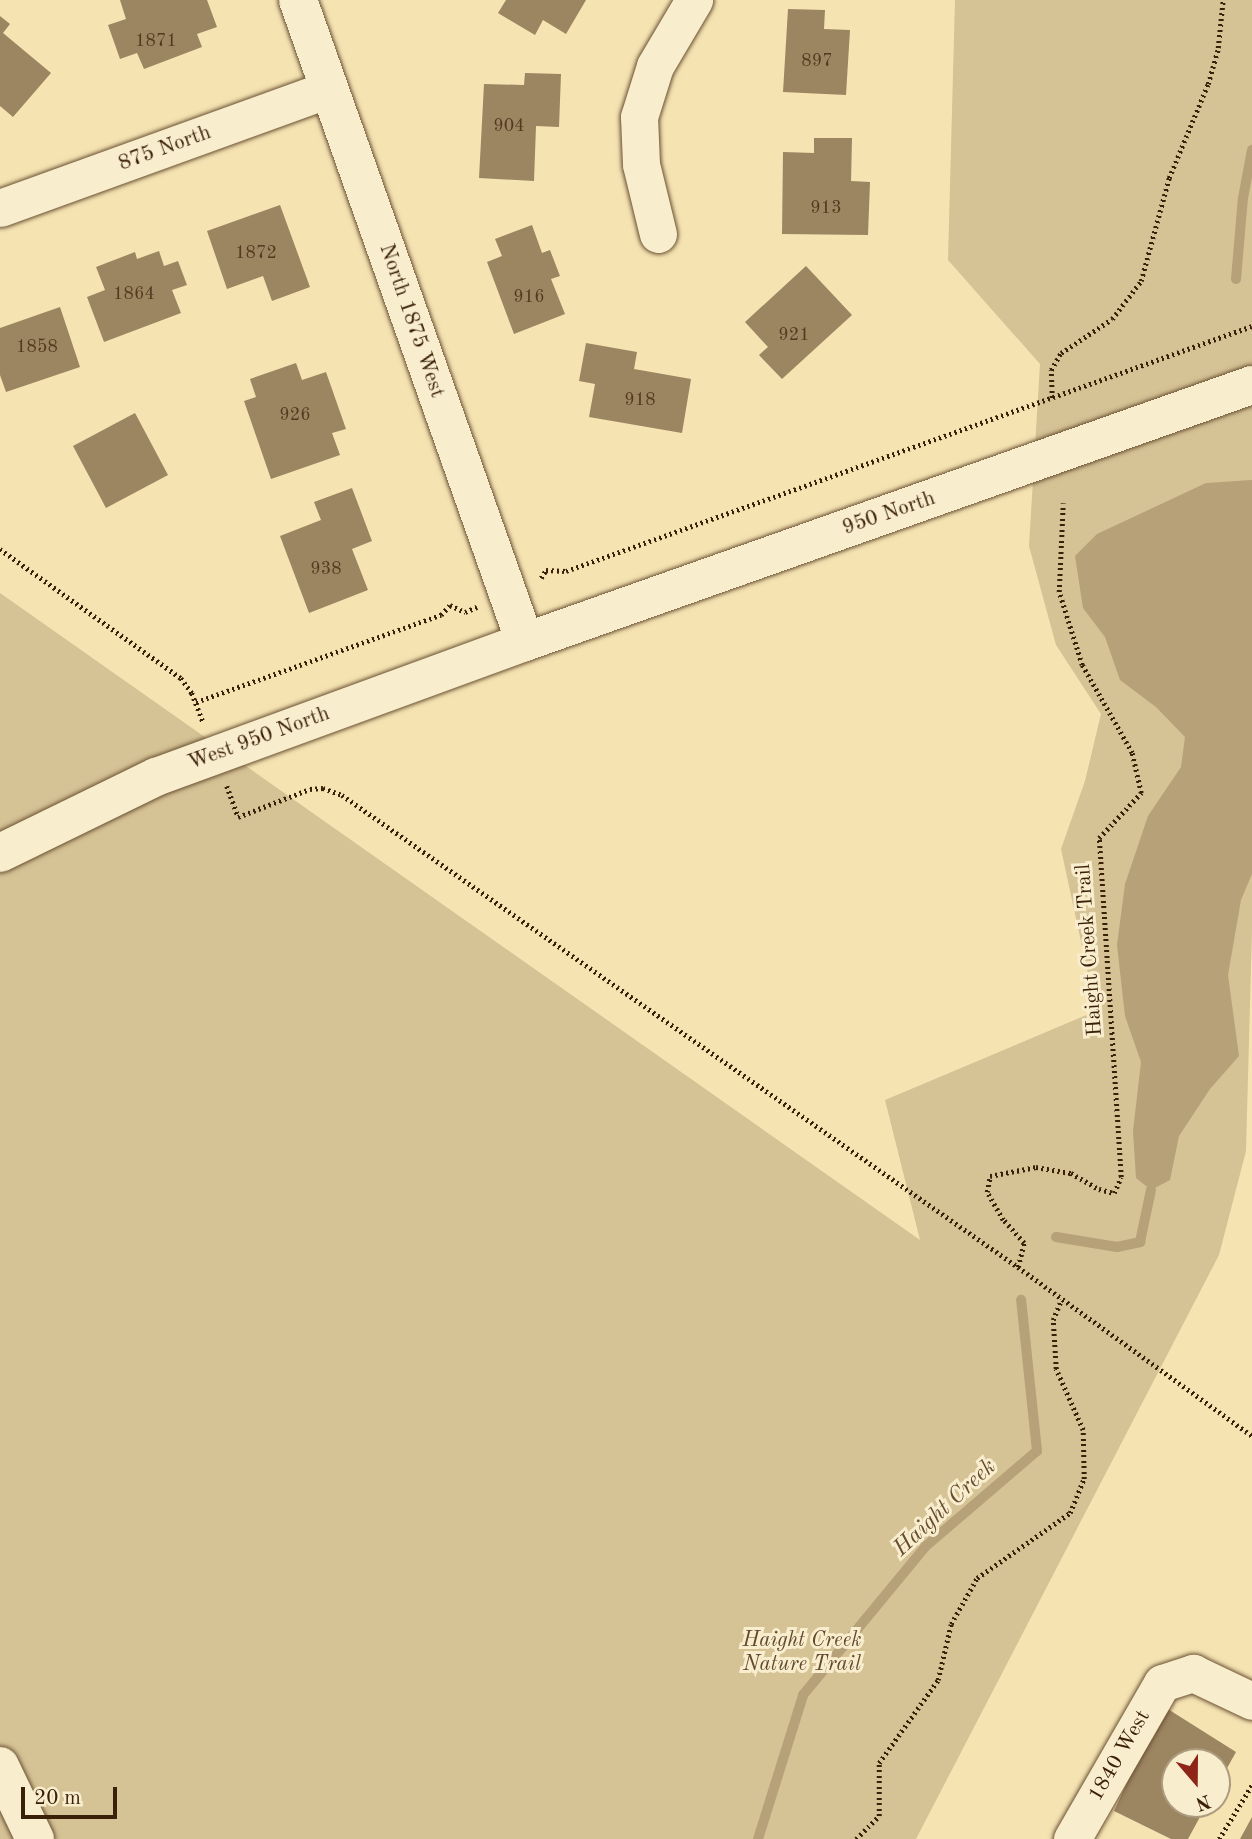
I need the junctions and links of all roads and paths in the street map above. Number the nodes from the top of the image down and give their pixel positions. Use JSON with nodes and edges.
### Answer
{"nodes":[{"id":1,"x":298,"y":0,"type":"edge"},
{"id":2,"x":694,"y":0,"type":"edge"},
{"id":3,"x":1223,"y":0,"type":"edge"},
{"id":4,"x":329,"y":89,"type":"junction"},
{"id":5,"x":0,"y":208,"type":"edge"},
{"id":6,"x":658,"y":234,"type":"dead end"},
{"id":7,"x":1252,"y":327,"type":"edge"},
{"id":8,"x":1252,"y":385,"type":"edge"},
{"id":9,"x":1052,"y":398,"type":"junction"},
{"id":10,"x":1063,"y":503,"type":"dead end"},
{"id":11,"x":0,"y":549,"type":"edge"},
{"id":12,"x":546,"y":570,"type":"dead end"},
{"id":13,"x":450,"y":605,"type":"dead end"},
{"id":14,"x":525,"y":642,"type":"junction"},
{"id":15,"x":238,"y":817,"type":"dead end"},
{"id":16,"x":0,"y":853,"type":"edge"},
{"id":17,"x":1018,"y":1267,"type":"junction"},
{"id":18,"x":1060,"y":1300,"type":"junction"},
{"id":19,"x":1252,"y":1436,"type":"edge"},
{"id":20,"x":1252,"y":1701,"type":"edge"},
{"id":21,"x":0,"y":1766,"type":"edge"},
{"id":22,"x":1252,"y":1785,"type":"edge"},
{"id":23,"x":35,"y":1839,"type":"edge"},
{"id":24,"x":856,"y":1839,"type":"edge"},
{"id":25,"x":1072,"y":1839,"type":"edge"},
{"id":26,"x":1219,"y":1839,"type":"edge"}],
"edges":[{"from":1,"to":4,"type":"main road","name":"North 1875 West"},
{"from":2,"to":6,"type":"street"},
{"from":3,"to":9,"type":"path"},
{"from":4,"to":5,"type":"street","name":"875 North"},
{"from":4,"to":14,"type":"main road","name":"North 1875 West"},
{"from":7,"to":9,"type":"path"},
{"from":8,"to":14,"type":"main road","name":"950 North"},
{"from":9,"to":12,"type":"path"},
{"from":10,"to":17,"type":"path","name":"Haight Creek Trail"},
{"from":11,"to":13,"type":"path"},
{"from":14,"to":16,"type":"main road","name":"West 950 North"},
{"from":15,"to":17,"type":"path"},
{"from":17,"to":18,"type":"path"},
{"from":18,"to":19,"type":"path"},
{"from":18,"to":24,"type":"path"},
{"from":20,"to":25,"type":"street","name":"1840 West"},
{"from":21,"to":23,"type":"main road"},
{"from":22,"to":26,"type":"path"}]}
